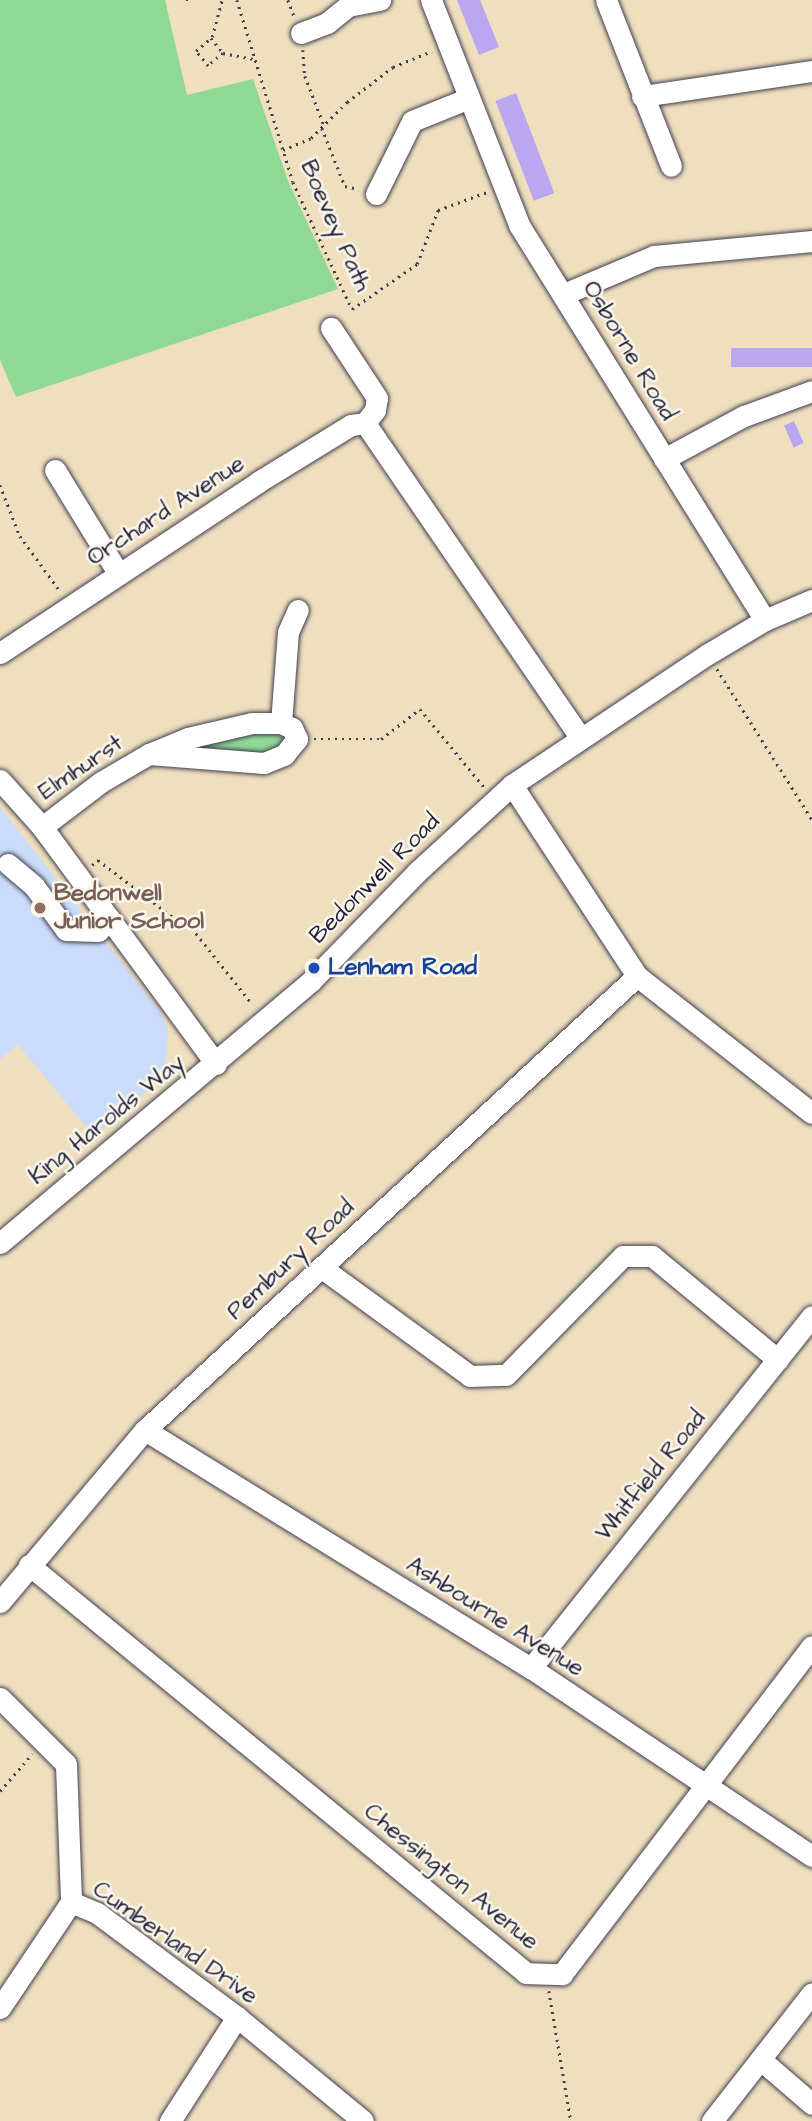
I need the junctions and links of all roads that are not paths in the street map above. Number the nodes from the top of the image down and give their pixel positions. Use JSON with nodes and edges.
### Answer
{"nodes":[{"id":1,"x":380,"y":0,"type":"edge"},
{"id":2,"x":431,"y":0,"type":"edge"},
{"id":3,"x":606,"y":0,"type":"edge"},
{"id":4,"x":301,"y":33,"type":"road end"},
{"id":5,"x":812,"y":71,"type":"edge"},
{"id":6,"x":642,"y":96,"type":"junction"},
{"id":7,"x":469,"y":99,"type":"junction"},
{"id":8,"x":671,"y":166,"type":"dead end"},
{"id":9,"x":376,"y":194,"type":"road end"},
{"id":10,"x":812,"y":241,"type":"edge"},
{"id":11,"x":564,"y":295,"type":"junction"},
{"id":12,"x":331,"y":328,"type":"dead end"},
{"id":13,"x":812,"y":391,"type":"edge"},
{"id":14,"x":365,"y":424,"type":"junction"},
{"id":15,"x":664,"y":460,"type":"junction"},
{"id":16,"x":55,"y":470,"type":"dead end"},
{"id":17,"x":117,"y":571,"type":"junction"},
{"id":18,"x":812,"y":600,"type":"edge"},
{"id":19,"x":298,"y":610,"type":"dead end"},
{"id":20,"x":765,"y":620,"type":"junction"},
{"id":21,"x":0,"y":653,"type":"edge"},
{"id":22,"x":281,"y":723,"type":"junction"},
{"id":23,"x":581,"y":738,"type":"junction"},
{"id":24,"x":149,"y":754,"type":"junction"},
{"id":25,"x":0,"y":780,"type":"edge"},
{"id":26,"x":512,"y":785,"type":"junction"},
{"id":27,"x":42,"y":827,"type":"junction"},
{"id":28,"x":8,"y":864,"type":"dead end"},
{"id":29,"x":110,"y":919,"type":"junction"},
{"id":30,"x":637,"y":976,"type":"junction"},
{"id":31,"x":216,"y":1064,"type":"junction"},
{"id":32,"x":812,"y":1113,"type":"edge"},
{"id":33,"x":0,"y":1243,"type":"edge"},
{"id":34,"x":321,"y":1268,"type":"junction"},
{"id":35,"x":812,"y":1316,"type":"edge"},
{"id":36,"x":778,"y":1360,"type":"junction"},
{"id":37,"x":145,"y":1430,"type":"junction"},
{"id":38,"x":29,"y":1565,"type":"junction"},
{"id":39,"x":0,"y":1602,"type":"edge"},
{"id":40,"x":812,"y":1646,"type":"edge"},
{"id":41,"x":531,"y":1668,"type":"junction"},
{"id":42,"x":0,"y":1698,"type":"edge"},
{"id":43,"x":702,"y":1786,"type":"junction"},
{"id":44,"x":812,"y":1856,"type":"edge"},
{"id":45,"x":71,"y":1902,"type":"junction"},
{"id":46,"x":812,"y":1993,"type":"edge"},
{"id":47,"x":0,"y":2008,"type":"edge"},
{"id":48,"x":237,"y":2017,"type":"junction"},
{"id":49,"x":761,"y":2060,"type":"junction"},
{"id":50,"x":812,"y":2104,"type":"edge"},
{"id":51,"x":170,"y":2121,"type":"edge"},
{"id":52,"x":363,"y":2121,"type":"edge"},
{"id":53,"x":712,"y":2121,"type":"edge"}],
"edges":[{"from":1,"to":4,"type":"street"},
{"from":2,"to":7,"type":"street","name":"Osborne Road"},
{"from":3,"to":6,"type":"street"},
{"from":5,"to":6,"type":"street"},
{"from":6,"to":8,"type":"street"},
{"from":7,"to":9,"type":"street"},
{"from":7,"to":11,"type":"street","name":"Osborne Road"},
{"from":10,"to":11,"type":"street"},
{"from":11,"to":15,"type":"street","name":"Osborne Road"},
{"from":12,"to":14,"type":"street"},
{"from":13,"to":15,"type":"street"},
{"from":14,"to":17,"type":"street","name":"Orchard Avenue"},
{"from":14,"to":23,"type":"street"},
{"from":15,"to":20,"type":"street","name":"Osborne Road"},
{"from":16,"to":17,"type":"street"},
{"from":17,"to":21,"type":"street","name":"Orchard Avenue"},
{"from":18,"to":20,"type":"street","name":"Bedonwell Road"},
{"from":19,"to":22,"type":"street"},
{"from":20,"to":23,"type":"street","name":"Bedonwell Road"},
{"from":22,"to":24,"type":"street","name":"Elmhurst"},
{"from":22,"to":24,"type":"street","name":"Elmhurst"},
{"from":23,"to":26,"type":"street","name":"Bedonwell Road"},
{"from":24,"to":27,"type":"street","name":"Elmhurst"},
{"from":25,"to":27,"type":"street"},
{"from":26,"to":30,"type":"street"},
{"from":26,"to":31,"type":"street","name":"Bedonwell Road"},
{"from":27,"to":29,"type":"street"},
{"from":28,"to":29,"type":"street"},
{"from":29,"to":31,"type":"street"},
{"from":30,"to":32,"type":"street"},
{"from":30,"to":34,"type":"street","name":"Pembury Road"},
{"from":31,"to":33,"type":"street","name":"King Harolds Way"},
{"from":34,"to":36,"type":"street"},
{"from":34,"to":37,"type":"street","name":"Pembury Road"},
{"from":35,"to":36,"type":"street","name":"Whitfield Road"},
{"from":36,"to":41,"type":"street","name":"Whitfield Road"},
{"from":37,"to":38,"type":"street","name":"Pembury Road"},
{"from":37,"to":41,"type":"street","name":"Ashbourne Avenue"},
{"from":38,"to":39,"type":"street","name":"Pembury Road"},
{"from":38,"to":43,"type":"street","name":"Chessington Avenue"},
{"from":40,"to":43,"type":"street","name":"Chessington Avenue"},
{"from":41,"to":43,"type":"street","name":"Ashbourne Avenue"},
{"from":42,"to":45,"type":"street","name":"Cumberland Drive"},
{"from":43,"to":44,"type":"street","name":"Ashbourne Avenue"},
{"from":45,"to":47,"type":"street"},
{"from":45,"to":48,"type":"street","name":"Cumberland Drive"},
{"from":46,"to":49,"type":"street"},
{"from":48,"to":51,"type":"street"},
{"from":48,"to":52,"type":"street","name":"Cumberland Drive"},
{"from":49,"to":50,"type":"street"},
{"from":49,"to":53,"type":"street"}]}
